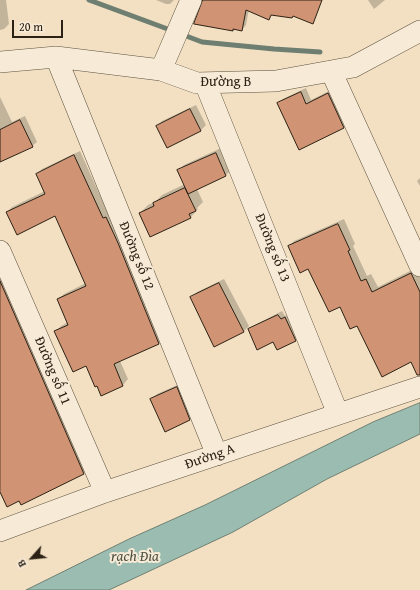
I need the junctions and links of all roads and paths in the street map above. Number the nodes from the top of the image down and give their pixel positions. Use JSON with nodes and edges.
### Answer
{"nodes":[{"id":1,"x":191,"y":0,"type":"edge"},
{"id":2,"x":420,"y":31,"type":"edge"},
{"id":3,"x":56,"y":57,"type":"junction"},
{"id":4,"x":0,"y":62,"type":"edge"},
{"id":5,"x":161,"y":70,"type":"junction"},
{"id":6,"x":331,"y":71,"type":"junction"},
{"id":7,"x":205,"y":83,"type":"junction"},
{"id":8,"x":0,"y":251,"type":"edge"},
{"id":9,"x":420,"y":266,"type":"edge"},
{"id":10,"x":420,"y":386,"type":"edge"},
{"id":11,"x":338,"y":414,"type":"junction"},
{"id":12,"x":217,"y":455,"type":"junction"},
{"id":13,"x":105,"y":492,"type":"junction"},
{"id":14,"x":0,"y":531,"type":"edge"}],
"edges":[{"from":1,"to":5,"type":"street"},
{"from":2,"to":6,"type":"street","name":"Đường B"},
{"from":3,"to":4,"type":"street","name":"Đường B"},
{"from":3,"to":5,"type":"street","name":"Đường B"},
{"from":3,"to":12,"type":"street","name":"Đường số 12"},
{"from":5,"to":7,"type":"street","name":"Đường B"},
{"from":6,"to":7,"type":"street","name":"Đường B"},
{"from":6,"to":9,"type":"street"},
{"from":7,"to":11,"type":"street","name":"Đường số 13"},
{"from":8,"to":13,"type":"street","name":"Đường số 11"},
{"from":10,"to":11,"type":"street","name":"Đường A"},
{"from":11,"to":12,"type":"street","name":"Đường A"},
{"from":12,"to":13,"type":"street","name":"Đường A"},
{"from":13,"to":14,"type":"street","name":"Đường A"}]}
